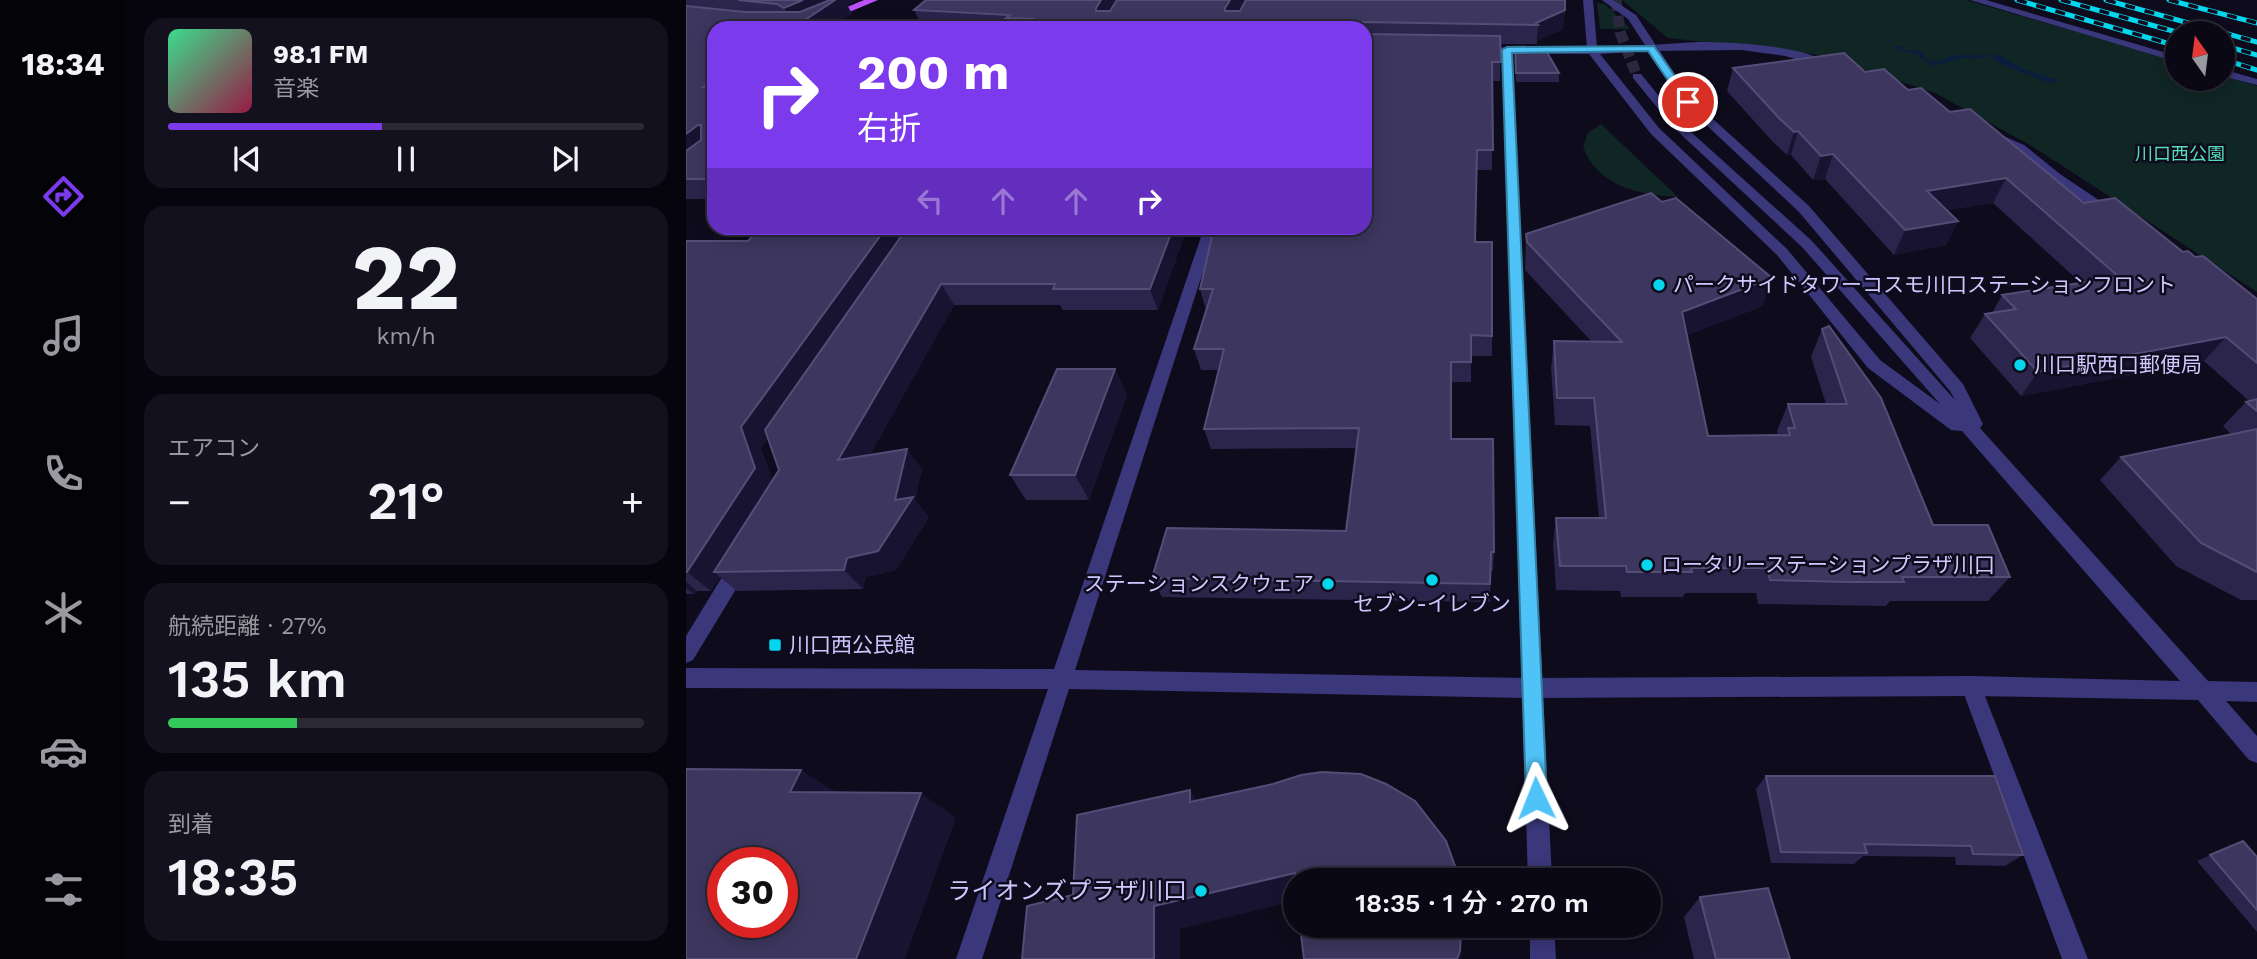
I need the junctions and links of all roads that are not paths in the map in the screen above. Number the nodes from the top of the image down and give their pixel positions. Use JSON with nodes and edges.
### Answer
{"nodes":[{"id":1,"x":873,"y":0,"type":"edge"},
{"id":2,"x":1588,"y":0,"type":"edge"},
{"id":3,"x":1607,"y":0,"type":"edge"},
{"id":4,"x":1975,"y":0,"type":"edge"},
{"id":5,"x":820,"y":21,"type":"edge"},
{"id":6,"x":1651,"y":48,"type":"junction"},
{"id":7,"x":1468,"y":49,"type":"edge"},
{"id":8,"x":1507,"y":50,"type":"junction"},
{"id":9,"x":1592,"y":51,"type":"junction"},
{"id":10,"x":2165,"y":55,"type":"edge"},
{"id":11,"x":1837,"y":69,"type":"edge"},
{"id":12,"x":1637,"y":76,"type":"tunnel mouth"},
{"id":13,"x":2235,"y":76,"type":"edge"},
{"id":14,"x":2257,"y":82,"type":"edge"},
{"id":15,"x":1982,"y":131,"type":"edge"},
{"id":16,"x":2122,"y":220,"type":"edge"},
{"id":17,"x":1208,"y":235,"type":"edge"},
{"id":18,"x":1988,"y":449,"type":"junction"},
{"id":19,"x":751,"y":548,"type":"edge"},
{"id":20,"x":686,"y":654,"type":"edge"},
{"id":21,"x":686,"y":678,"type":"edge"},
{"id":22,"x":1060,"y":679,"type":"junction"},
{"id":23,"x":1971,"y":686,"type":"junction"},
{"id":24,"x":1532,"y":688,"type":"junction"},
{"id":25,"x":2202,"y":692,"type":"junction"},
{"id":26,"x":2257,"y":692,"type":"edge"},
{"id":27,"x":2257,"y":752,"type":"edge"},
{"id":28,"x":1540,"y":868,"type":"edge"},
{"id":29,"x":1542,"y":938,"type":"edge"},
{"id":30,"x":969,"y":959,"type":"edge"},
{"id":31,"x":1543,"y":959,"type":"edge"},
{"id":32,"x":2075,"y":959,"type":"edge"}],
"edges":[{"from":1,"to":5,"type":"main road"},
{"from":2,"to":9,"type":"street"},
{"from":3,"to":6,"type":"street"},
{"from":4,"to":10,"type":"street"},
{"from":6,"to":9,"type":"street"},
{"from":6,"to":11,"type":"street"},
{"from":6,"to":18,"type":"street"},
{"from":7,"to":8,"type":"street"},
{"from":8,"to":9,"type":"street"},
{"from":8,"to":24,"type":"street"},
{"from":9,"to":18,"type":"street"},
{"from":12,"to":18,"type":"street"},
{"from":13,"to":14,"type":"street"},
{"from":15,"to":16,"type":"street"},
{"from":17,"to":22,"type":"street"},
{"from":18,"to":25,"type":"street"},
{"from":19,"to":20,"type":"street"},
{"from":21,"to":22,"type":"street"},
{"from":22,"to":24,"type":"street"},
{"from":22,"to":30,"type":"street"},
{"from":23,"to":24,"type":"street"},
{"from":23,"to":25,"type":"street"},
{"from":23,"to":32,"type":"street"},
{"from":24,"to":28,"type":"street"},
{"from":25,"to":26,"type":"street"},
{"from":25,"to":27,"type":"street"},
{"from":29,"to":31,"type":"street"}]}
